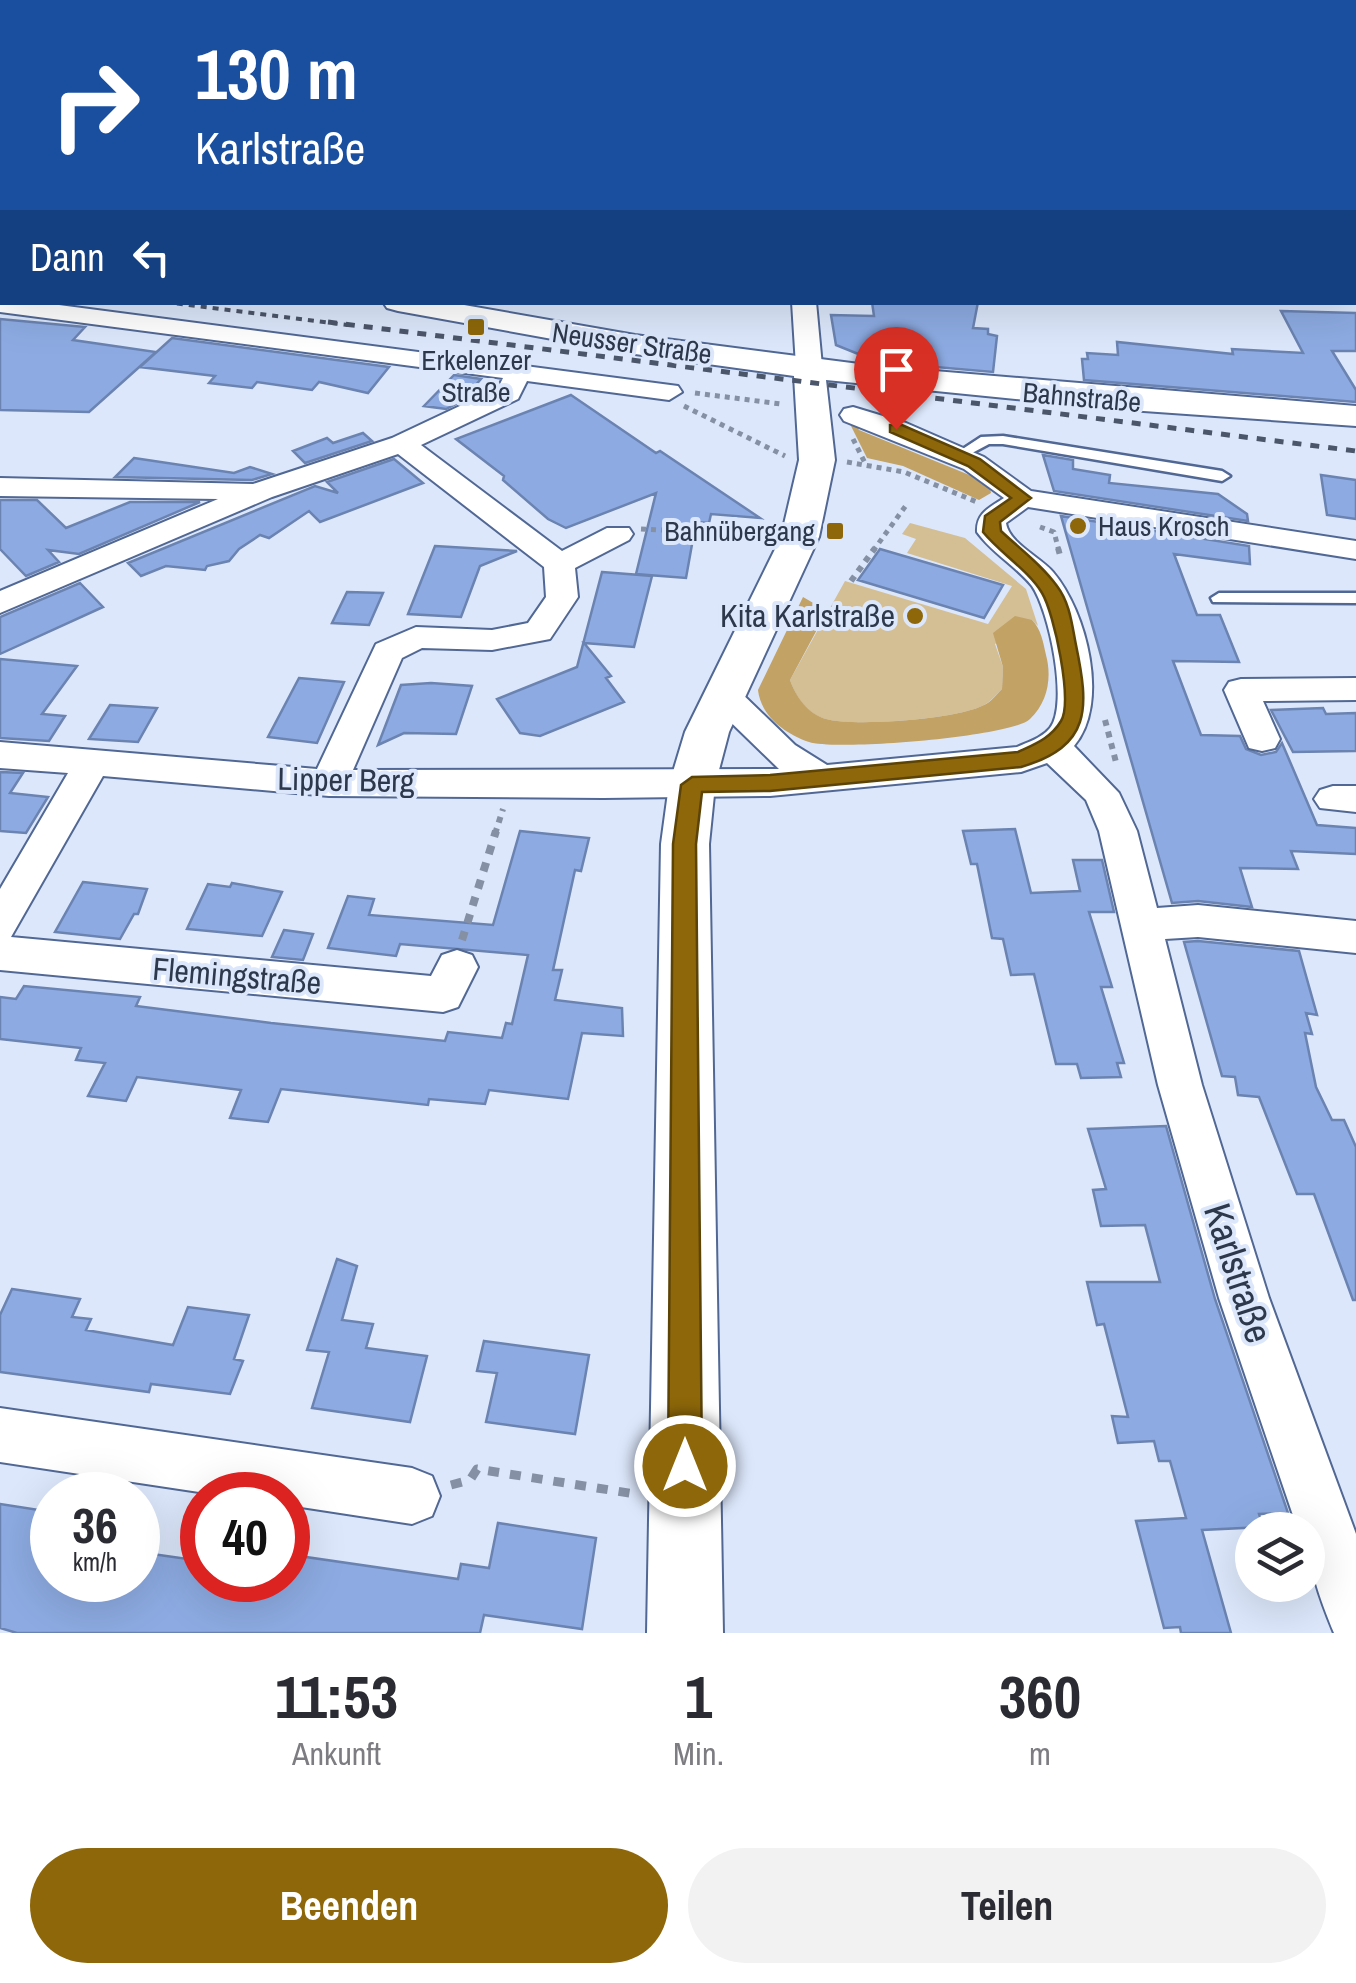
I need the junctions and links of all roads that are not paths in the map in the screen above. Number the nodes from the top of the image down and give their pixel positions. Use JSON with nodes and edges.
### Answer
{"nodes":[{"id":1,"x":7,"y":305,"type":"edge"},
{"id":2,"x":413,"y":305,"type":"edge"},
{"id":3,"x":804,"y":305,"type":"edge"},
{"id":4,"x":808,"y":366,"type":"junction"},
{"id":5,"x":518,"y":374,"type":"junction"},
{"id":6,"x":668,"y":392,"type":"road end"},
{"id":7,"x":853,"y":415,"type":"dead end"},
{"id":8,"x":1356,"y":416,"type":"edge"},
{"id":9,"x":402,"y":444,"type":"junction"},
{"id":10,"x":960,"y":456,"type":"junction"},
{"id":11,"x":1222,"y":476,"type":"dead end"},
{"id":12,"x":0,"y":487,"type":"edge"},
{"id":13,"x":262,"y":492,"type":"junction"},
{"id":14,"x":1022,"y":498,"type":"junction"},
{"id":15,"x":618,"y":534,"type":"road end"},
{"id":16,"x":1356,"y":550,"type":"edge"},
{"id":17,"x":559,"y":564,"type":"junction"},
{"id":18,"x":1219,"y":598,"type":"dead end"},
{"id":19,"x":1356,"y":598,"type":"edge"},
{"id":20,"x":0,"y":602,"type":"edge"},
{"id":21,"x":1356,"y":689,"type":"edge"},
{"id":22,"x":724,"y":696,"type":"junction"},
{"id":23,"x":1262,"y":739,"type":"dead end"},
{"id":24,"x":1052,"y":746,"type":"junction"},
{"id":25,"x":0,"y":755,"type":"edge"},
{"id":26,"x":92,"y":763,"type":"junction"},
{"id":27,"x":821,"y":778,"type":"junction"},
{"id":28,"x":329,"y":784,"type":"junction"},
{"id":29,"x":692,"y":785,"type":"junction"},
{"id":30,"x":0,"y":925,"type":"edge"},
{"id":31,"x":1139,"y":925,"type":"junction"},
{"id":32,"x":1356,"y":936,"type":"edge"},
{"id":33,"x":0,"y":953,"type":"edge"},
{"id":34,"x":457,"y":967,"type":"road end"},
{"id":35,"x":0,"y":1435,"type":"edge"},
{"id":36,"x":412,"y":1496,"type":"road end"},
{"id":37,"x":1356,"y":1615,"type":"edge"},
{"id":38,"x":686,"y":1633,"type":"edge"}],
"edges":[{"from":1,"to":5,"type":"street"},
{"from":2,"to":4,"type":"street","name":"Neusser Straße"},
{"from":3,"to":4,"type":"street"},
{"from":4,"to":8,"type":"street","name":"Bahnstraße"},
{"from":4,"to":22,"type":"street"},
{"from":5,"to":6,"type":"street"},
{"from":5,"to":9,"type":"street"},
{"from":7,"to":10,"type":"street"},
{"from":9,"to":13,"type":"street"},
{"from":9,"to":17,"type":"street"},
{"from":10,"to":11,"type":"lane"},
{"from":10,"to":14,"type":"street"},
{"from":12,"to":13,"type":"street"},
{"from":13,"to":20,"type":"street"},
{"from":14,"to":16,"type":"street"},
{"from":14,"to":24,"type":"street"},
{"from":15,"to":17,"type":"street"},
{"from":17,"to":28,"type":"street"},
{"from":18,"to":19,"type":"lane"},
{"from":21,"to":23,"type":"street"},
{"from":22,"to":27,"type":"street"},
{"from":22,"to":29,"type":"street"},
{"from":24,"to":27,"type":"street"},
{"from":24,"to":31,"type":"street","name":"Karlstraße"},
{"from":25,"to":26,"type":"street","name":"Lipper Berg"},
{"from":26,"to":28,"type":"street","name":"Lipper Berg"},
{"from":26,"to":30,"type":"street"},
{"from":27,"to":29,"type":"street"},
{"from":28,"to":29,"type":"street","name":"Lipper Berg"},
{"from":29,"to":38,"type":"street"},
{"from":31,"to":32,"type":"street"},
{"from":31,"to":37,"type":"street","name":"Karlstraße"},
{"from":33,"to":34,"type":"street","name":"Flemingstraße"},
{"from":35,"to":36,"type":"street"}]}
